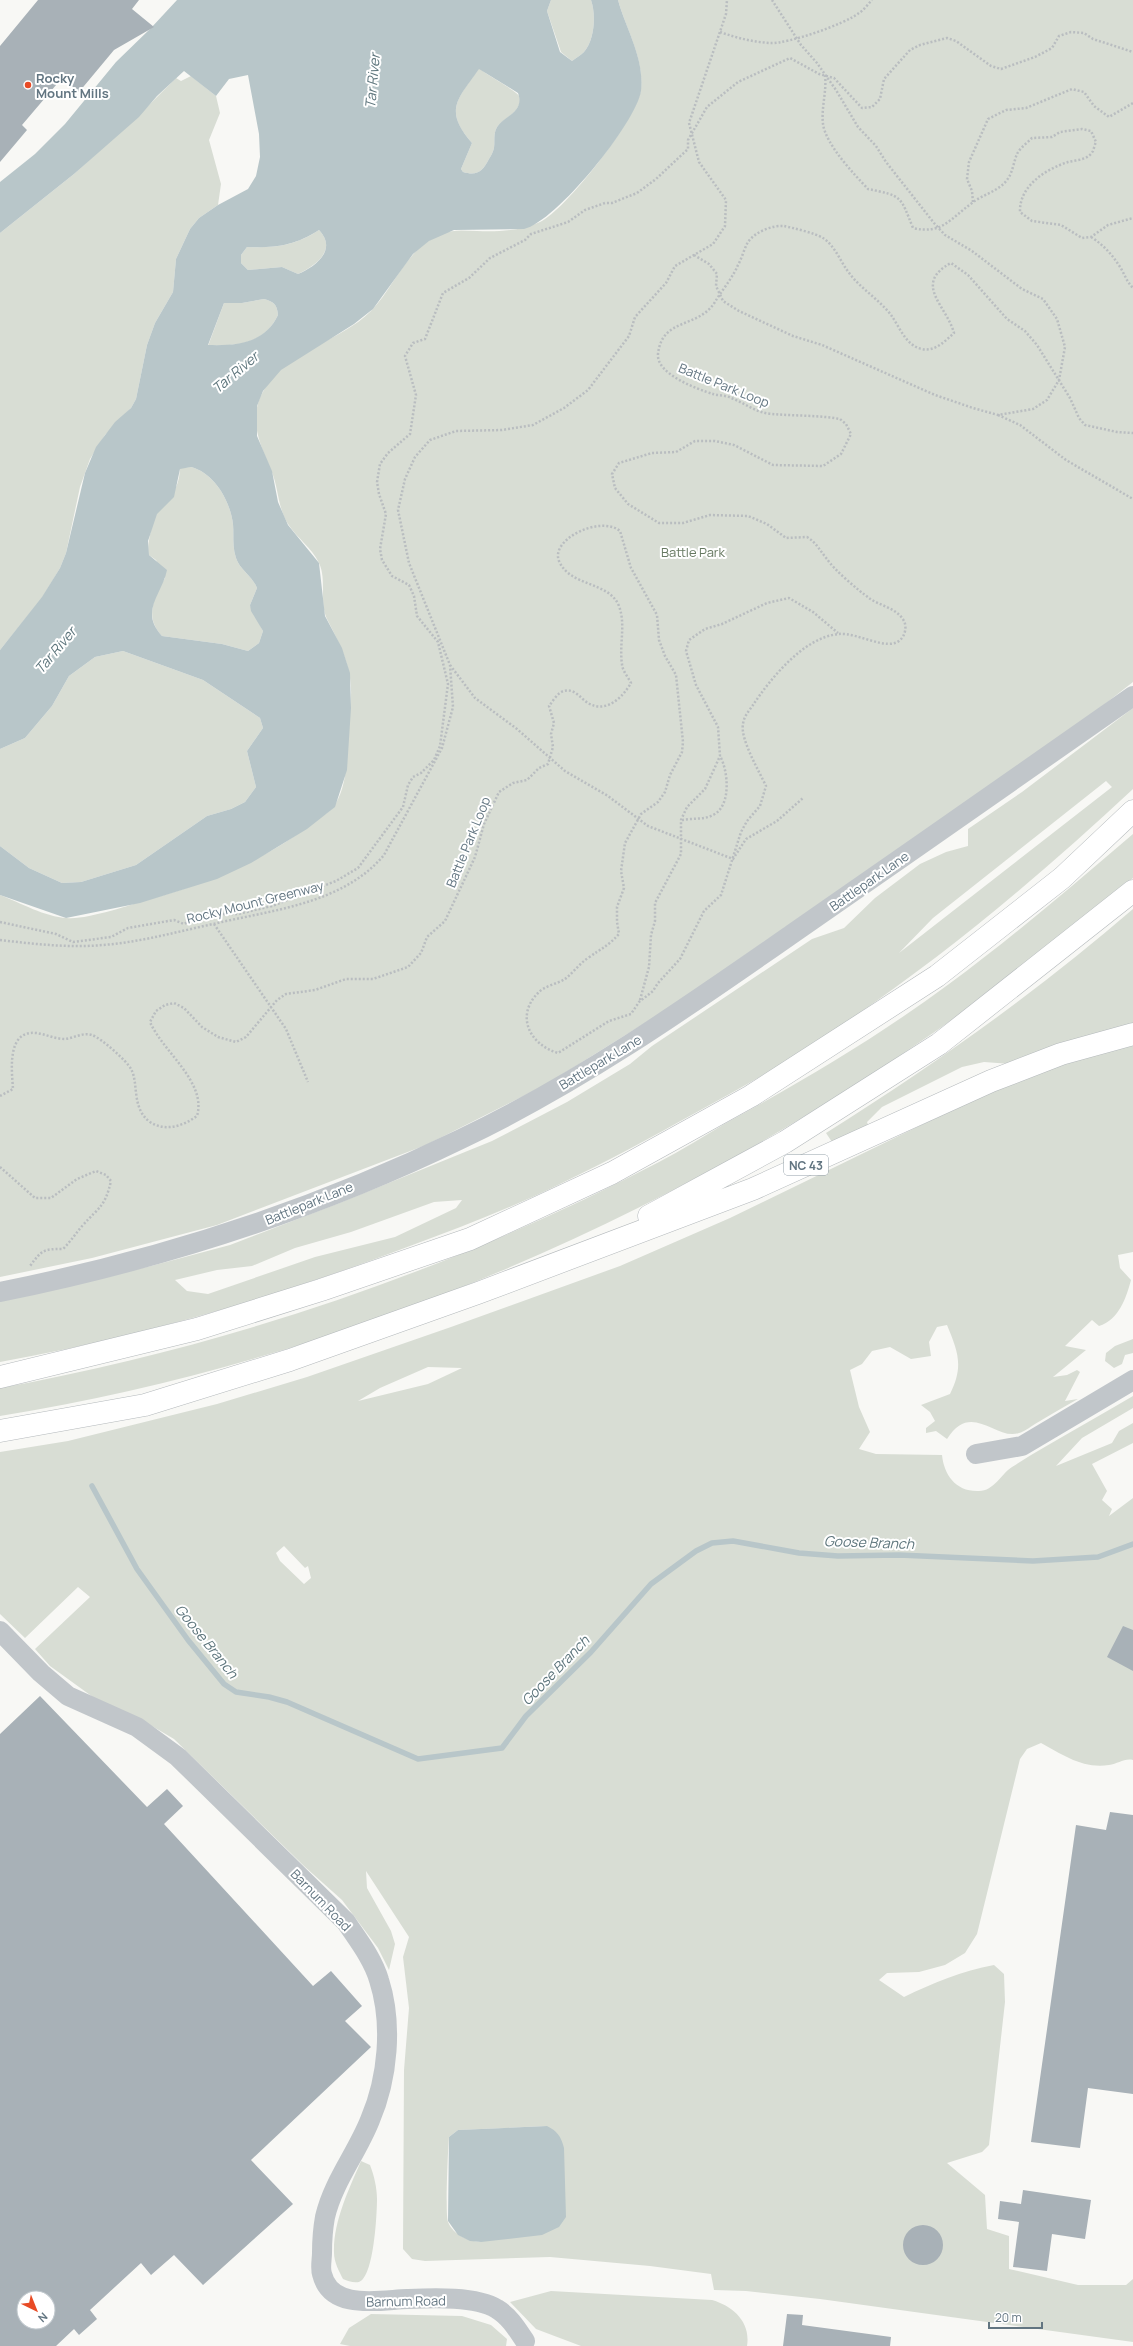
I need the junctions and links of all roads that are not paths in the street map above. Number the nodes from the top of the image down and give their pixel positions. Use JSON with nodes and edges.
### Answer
{"nodes":[{"id":1,"x":1133,"y":696,"type":"edge"},
{"id":2,"x":1133,"y":811,"type":"edge"},
{"id":3,"x":1133,"y":891,"type":"edge"},
{"id":4,"x":1133,"y":1034,"type":"edge"},
{"id":5,"x":0,"y":1292,"type":"edge"},
{"id":6,"x":478,"y":1292,"type":"junction"},
{"id":7,"x":0,"y":1377,"type":"edge"},
{"id":8,"x":1133,"y":1380,"type":"edge"},
{"id":9,"x":0,"y":1431,"type":"edge"},
{"id":10,"x":976,"y":1454,"type":"dead end"},
{"id":11,"x":0,"y":1631,"type":"edge"},
{"id":12,"x":525,"y":2341,"type":"dead end"}],
"edges":[{"from":1,"to":5,"type":"street","name":"Battlepark Lane"},
{"from":2,"to":7,"type":"highway"},
{"from":3,"to":6,"type":"highway"},
{"from":4,"to":6,"type":"highway","number":"NC 43"},
{"from":6,"to":9,"type":"highway"},
{"from":8,"to":10,"type":"street"},
{"from":11,"to":12,"type":"street","name":"Barnum Road"}]}
